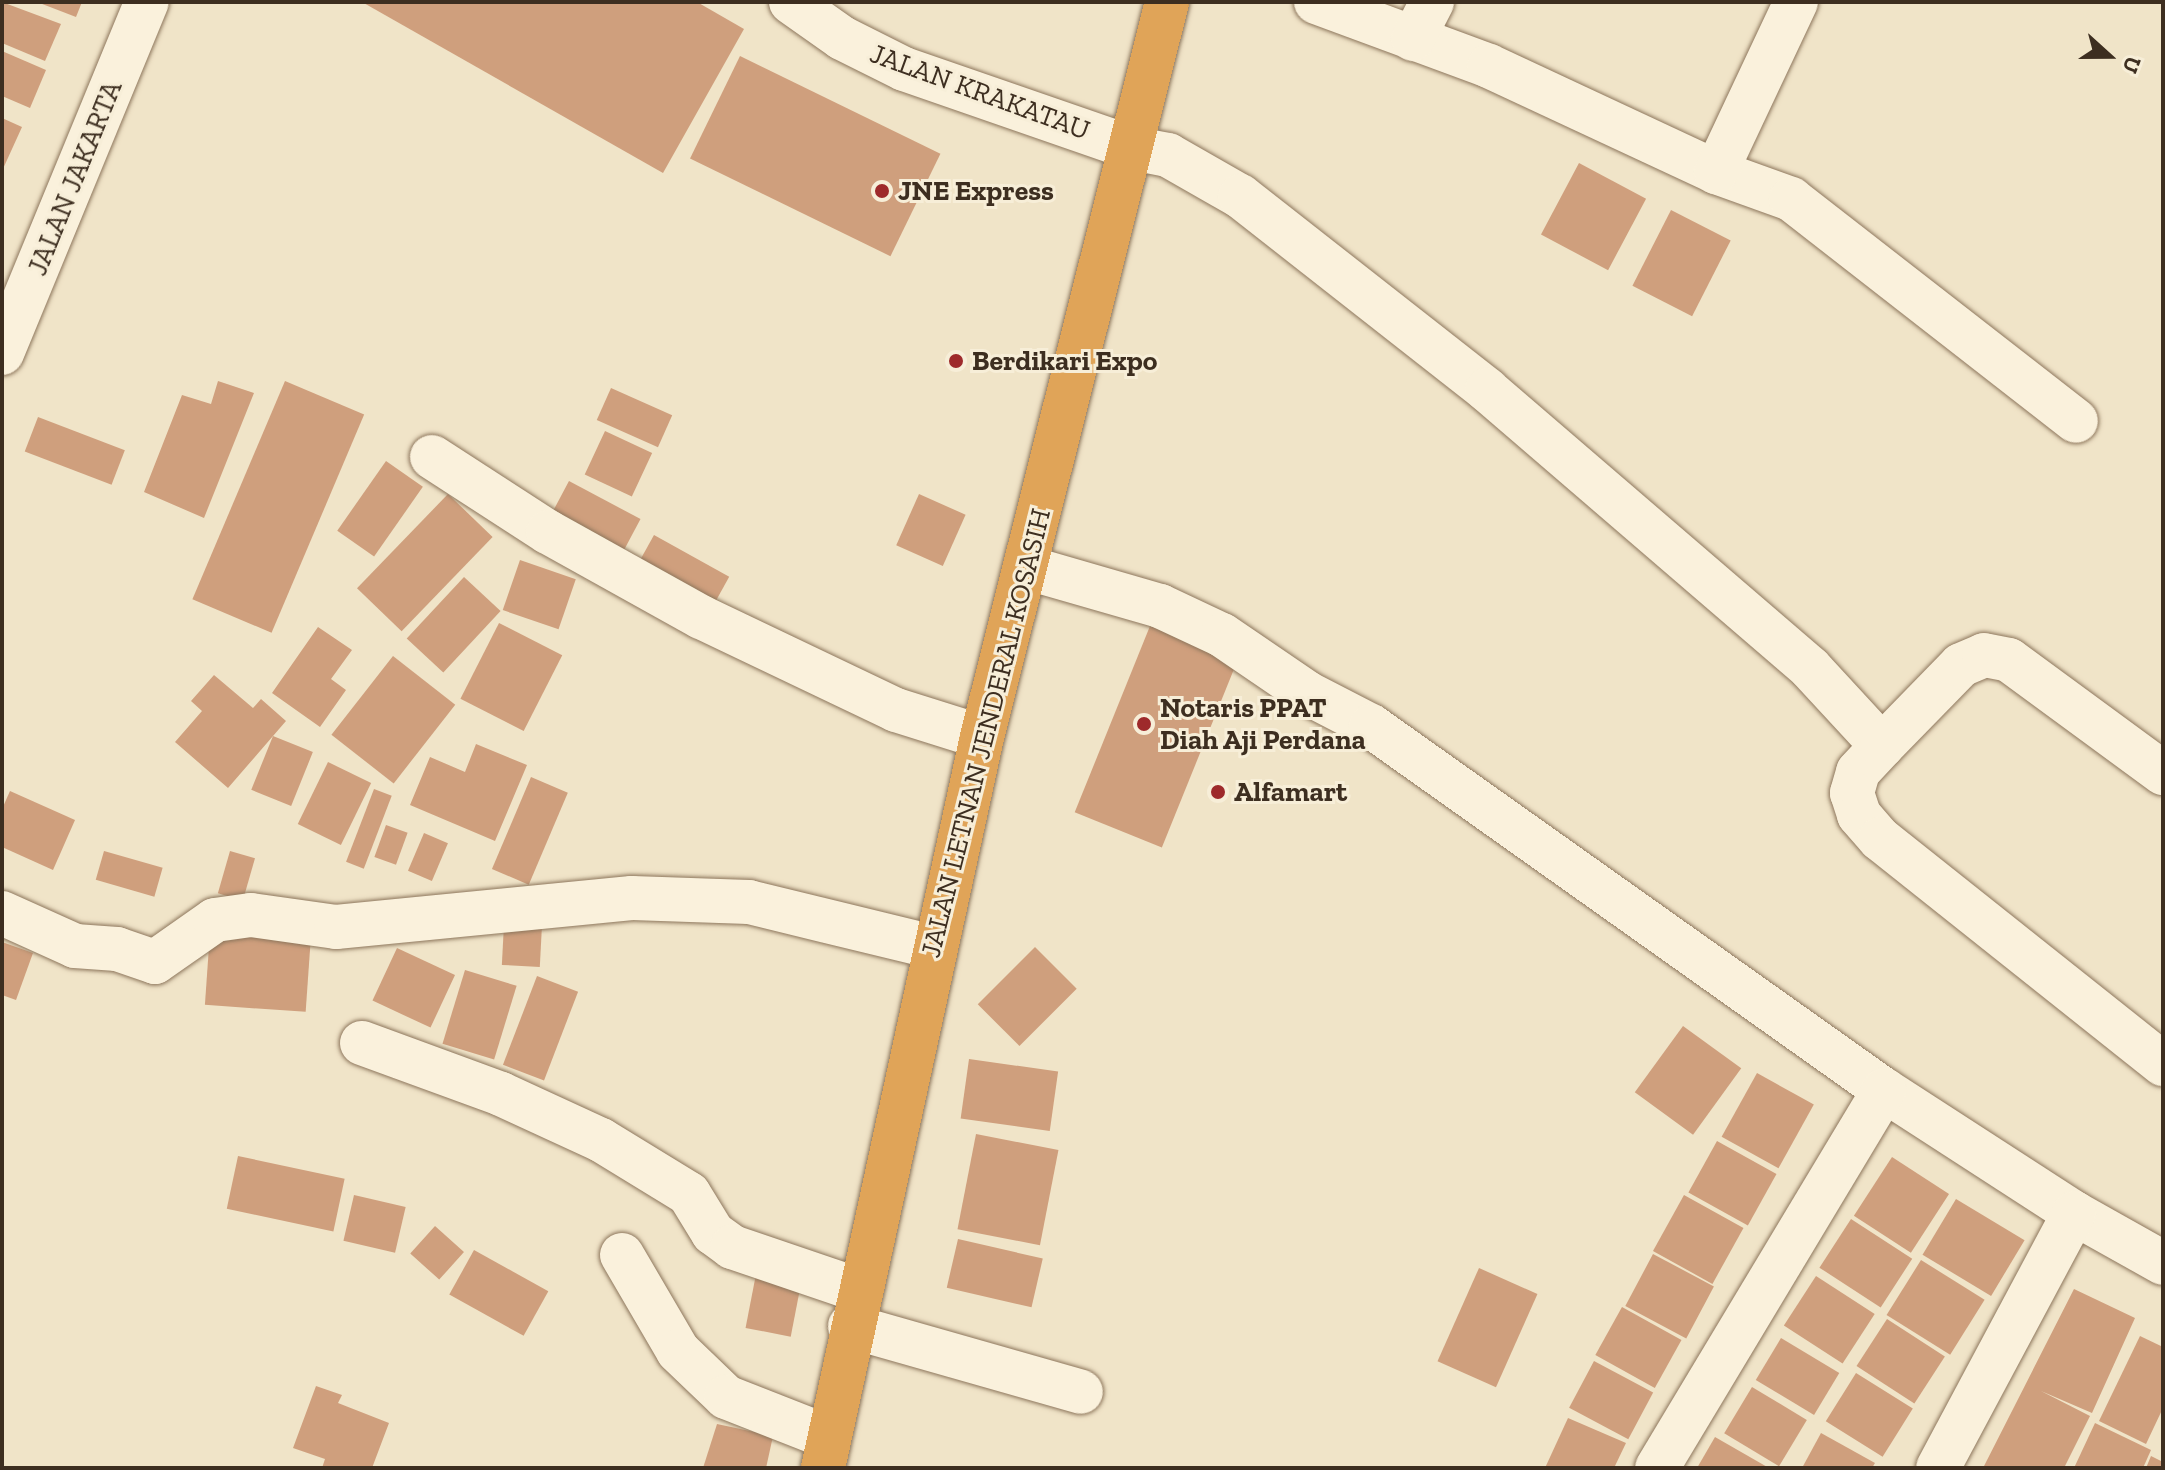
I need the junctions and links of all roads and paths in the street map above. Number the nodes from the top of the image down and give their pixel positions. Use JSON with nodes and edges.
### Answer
{"nodes":[{"id":1,"x":147,"y":2,"type":"edge"},
{"id":2,"x":791,"y":2,"type":"edge"},
{"id":3,"x":1167,"y":2,"type":"edge"},
{"id":4,"x":1316,"y":2,"type":"edge"},
{"id":5,"x":1796,"y":2,"type":"edge"},
{"id":6,"x":1423,"y":21,"type":"edge"},
{"id":7,"x":1132,"y":148,"type":"junction"},
{"id":8,"x":1716,"y":172,"type":"junction"},
{"id":9,"x":2,"y":353,"type":"edge"},
{"id":10,"x":2076,"y":421,"type":"dead end"},
{"id":11,"x":432,"y":457,"type":"dead end"},
{"id":12,"x":1025,"y":567,"type":"junction"},
{"id":13,"x":982,"y":737,"type":"junction"},
{"id":14,"x":1882,"y":746,"type":"junction"},
{"id":15,"x":2163,"y":773,"type":"edge"},
{"id":16,"x":2,"y":913,"type":"edge"},
{"id":17,"x":934,"y":947,"type":"junction"},
{"id":18,"x":362,"y":1043,"type":"dead end"},
{"id":19,"x":2163,"y":1064,"type":"edge"},
{"id":20,"x":1884,"y":1090,"type":"junction"},
{"id":21,"x":2074,"y":1213,"type":"junction"},
{"id":22,"x":622,"y":1255,"type":"dead end"},
{"id":23,"x":2163,"y":1263,"type":"edge"},
{"id":24,"x":854,"y":1308,"type":"junction"},
{"id":25,"x":1081,"y":1392,"type":"dead end"},
{"id":26,"x":826,"y":1452,"type":"edge"},
{"id":27,"x":1657,"y":1468,"type":"edge"},
{"id":28,"x":1938,"y":1468,"type":"edge"}],
"edges":[{"from":1,"to":9,"type":"street","name":"JALAN JAKARTA"},
{"from":2,"to":7,"type":"street","name":"JALAN KRAKATAU"},
{"from":3,"to":7,"type":"highway","name":"JALAN LETNAN JENDERAL KOSASIH"},
{"from":4,"to":6,"type":"street"},
{"from":5,"to":8,"type":"street"},
{"from":6,"to":8,"type":"street"},
{"from":7,"to":12,"type":"highway","name":"JALAN LETNAN JENDERAL KOSASIH"},
{"from":7,"to":14,"type":"street","name":"JALAN KRAKATAU"},
{"from":8,"to":10,"type":"street"},
{"from":11,"to":13,"type":"street"},
{"from":12,"to":13,"type":"highway","name":"JALAN LETNAN JENDERAL KOSASIH"},
{"from":12,"to":20,"type":"street"},
{"from":13,"to":17,"type":"highway","name":"JALAN LETNAN JENDERAL KOSASIH"},
{"from":14,"to":15,"type":"street"},
{"from":14,"to":19,"type":"street"},
{"from":16,"to":17,"type":"street"},
{"from":17,"to":24,"type":"highway","name":"JALAN LETNAN JENDERAL KOSASIH"},
{"from":18,"to":24,"type":"street"},
{"from":20,"to":21,"type":"street"},
{"from":20,"to":27,"type":"street"},
{"from":21,"to":23,"type":"street"},
{"from":21,"to":28,"type":"street"},
{"from":22,"to":26,"type":"street"},
{"from":24,"to":25,"type":"street"},
{"from":24,"to":26,"type":"highway","name":"JALAN LETNAN JENDERAL KOSASIH"}]}
